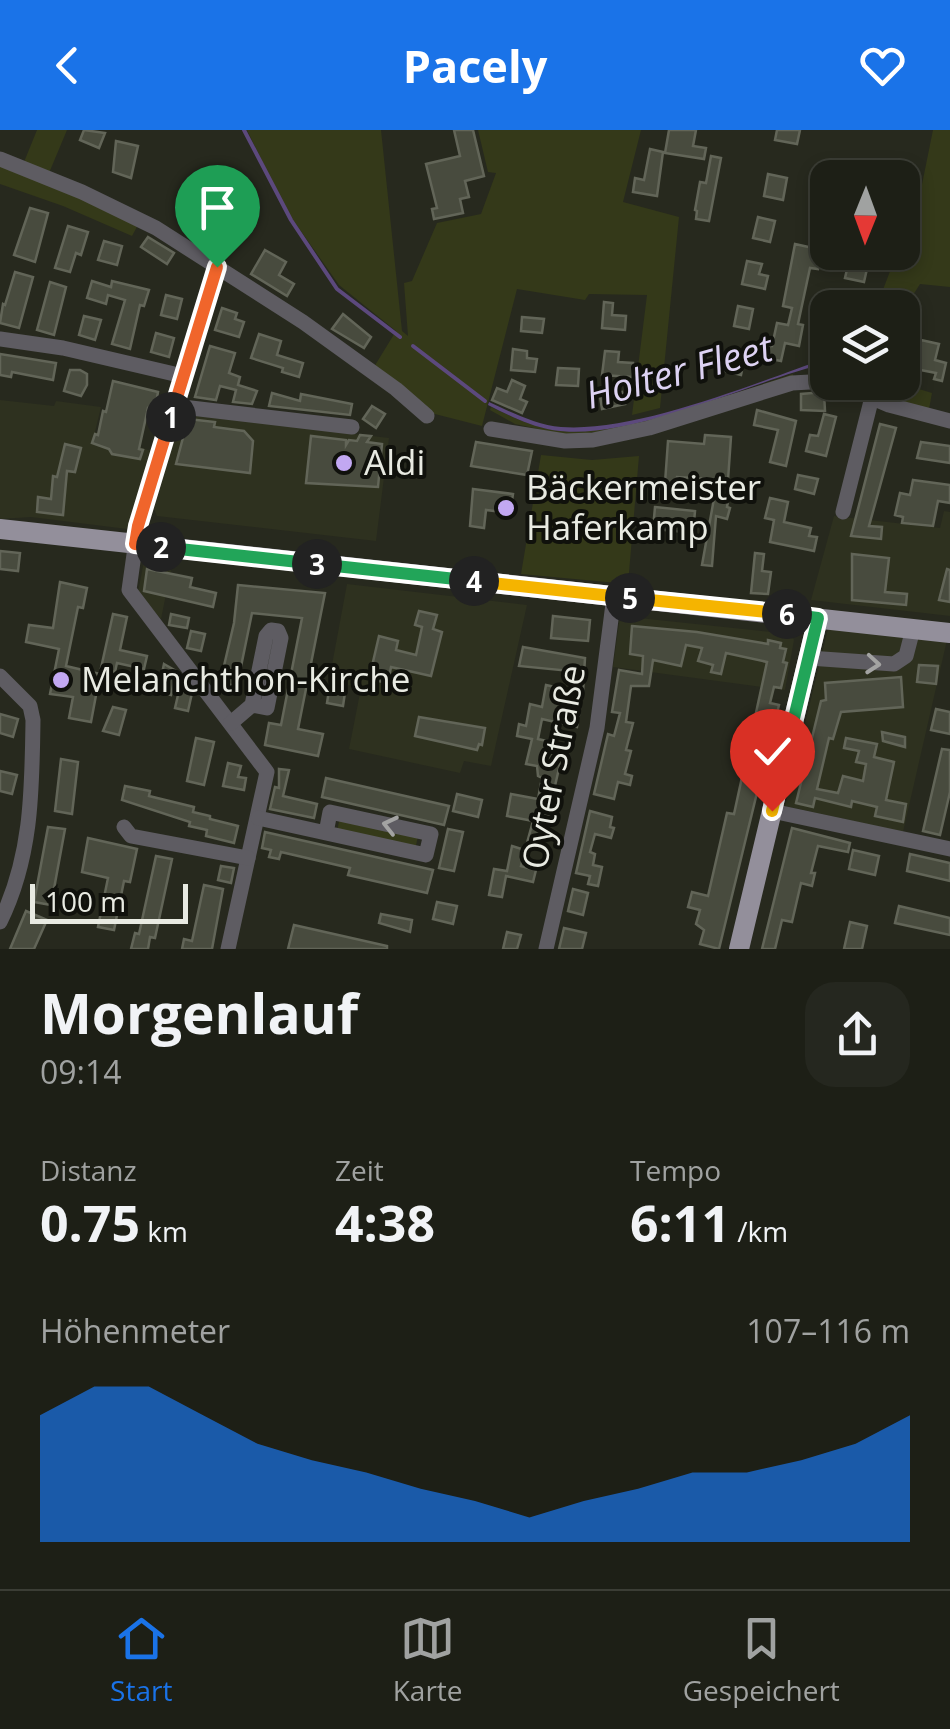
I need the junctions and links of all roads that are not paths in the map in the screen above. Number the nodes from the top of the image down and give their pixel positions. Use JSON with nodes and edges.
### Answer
{"nodes":[{"id":1,"x":0,"y":158,"type":"edge"},
{"id":2,"x":217,"y":267,"type":"junction"},
{"id":3,"x":0,"y":339,"type":"edge"},
{"id":4,"x":183,"y":376,"type":"junction"},
{"id":5,"x":810,"y":382,"type":"edge"},
{"id":6,"x":871,"y":400,"type":"edge"},
{"id":7,"x":879,"y":400,"type":"edge"},
{"id":8,"x":174,"y":406,"type":"junction"},
{"id":9,"x":428,"y":416,"type":"dead end"},
{"id":10,"x":950,"y":421,"type":"edge"},
{"id":11,"x":352,"y":427,"type":"dead end"},
{"id":12,"x":491,"y":429,"type":"dead end"},
{"id":13,"x":842,"y":512,"type":"dead end"},
{"id":14,"x":0,"y":529,"type":"edge"},
{"id":15,"x":135,"y":544,"type":"junction"},
{"id":16,"x":614,"y":596,"type":"junction"},
{"id":17,"x":818,"y":618,"type":"junction"},
{"id":18,"x":913,"y":629,"type":"junction"},
{"id":19,"x":950,"y":632,"type":"edge"},
{"id":20,"x":809,"y":658,"type":"junction"},
{"id":21,"x":0,"y":676,"type":"edge"},
{"id":22,"x":252,"y":705,"type":"dead end"},
{"id":23,"x":231,"y":723,"type":"junction"},
{"id":24,"x":772,"y":811,"type":"junction"},
{"id":25,"x":258,"y":818,"type":"junction"},
{"id":26,"x":124,"y":827,"type":"dead end"},
{"id":27,"x":326,"y":833,"type":"junction"},
{"id":28,"x":950,"y":848,"type":"edge"},
{"id":29,"x":248,"y":858,"type":"junction"},
{"id":30,"x":0,"y":922,"type":"edge"},
{"id":31,"x":228,"y":949,"type":"edge"},
{"id":32,"x":546,"y":949,"type":"edge"},
{"id":33,"x":739,"y":949,"type":"edge"}],
"edges":[{"from":1,"to":2,"type":"street"},
{"from":2,"to":4,"type":"street"},
{"from":2,"to":9,"type":"street"},
{"from":3,"to":4,"type":"street"},
{"from":4,"to":8,"type":"street"},
{"from":5,"to":12,"type":"street"},
{"from":6,"to":13,"type":"street"},
{"from":7,"to":10,"type":"street"},
{"from":8,"to":11,"type":"street"},
{"from":8,"to":15,"type":"street"},
{"from":14,"to":15,"type":"main road"},
{"from":15,"to":16,"type":"main road"},
{"from":15,"to":23,"type":"street"},
{"from":16,"to":17,"type":"main road"},
{"from":16,"to":32,"type":"street","name":"Oyter Straße"},
{"from":17,"to":18,"type":"main road"},
{"from":17,"to":20,"type":"main road"},
{"from":18,"to":19,"type":"main road"},
{"from":20,"to":18,"type":"street","one_way":true},
{"from":20,"to":24,"type":"main road"},
{"from":21,"to":30,"type":"street"},
{"from":22,"to":23,"type":"street"},
{"from":23,"to":25,"type":"street"},
{"from":24,"to":28,"type":"street"},
{"from":24,"to":33,"type":"main road"},
{"from":25,"to":27,"type":"street"},
{"from":25,"to":29,"type":"street"},
{"from":26,"to":29,"type":"street"},
{"from":27,"to":27,"type":"street","one_way":true},
{"from":29,"to":31,"type":"street"}]}
